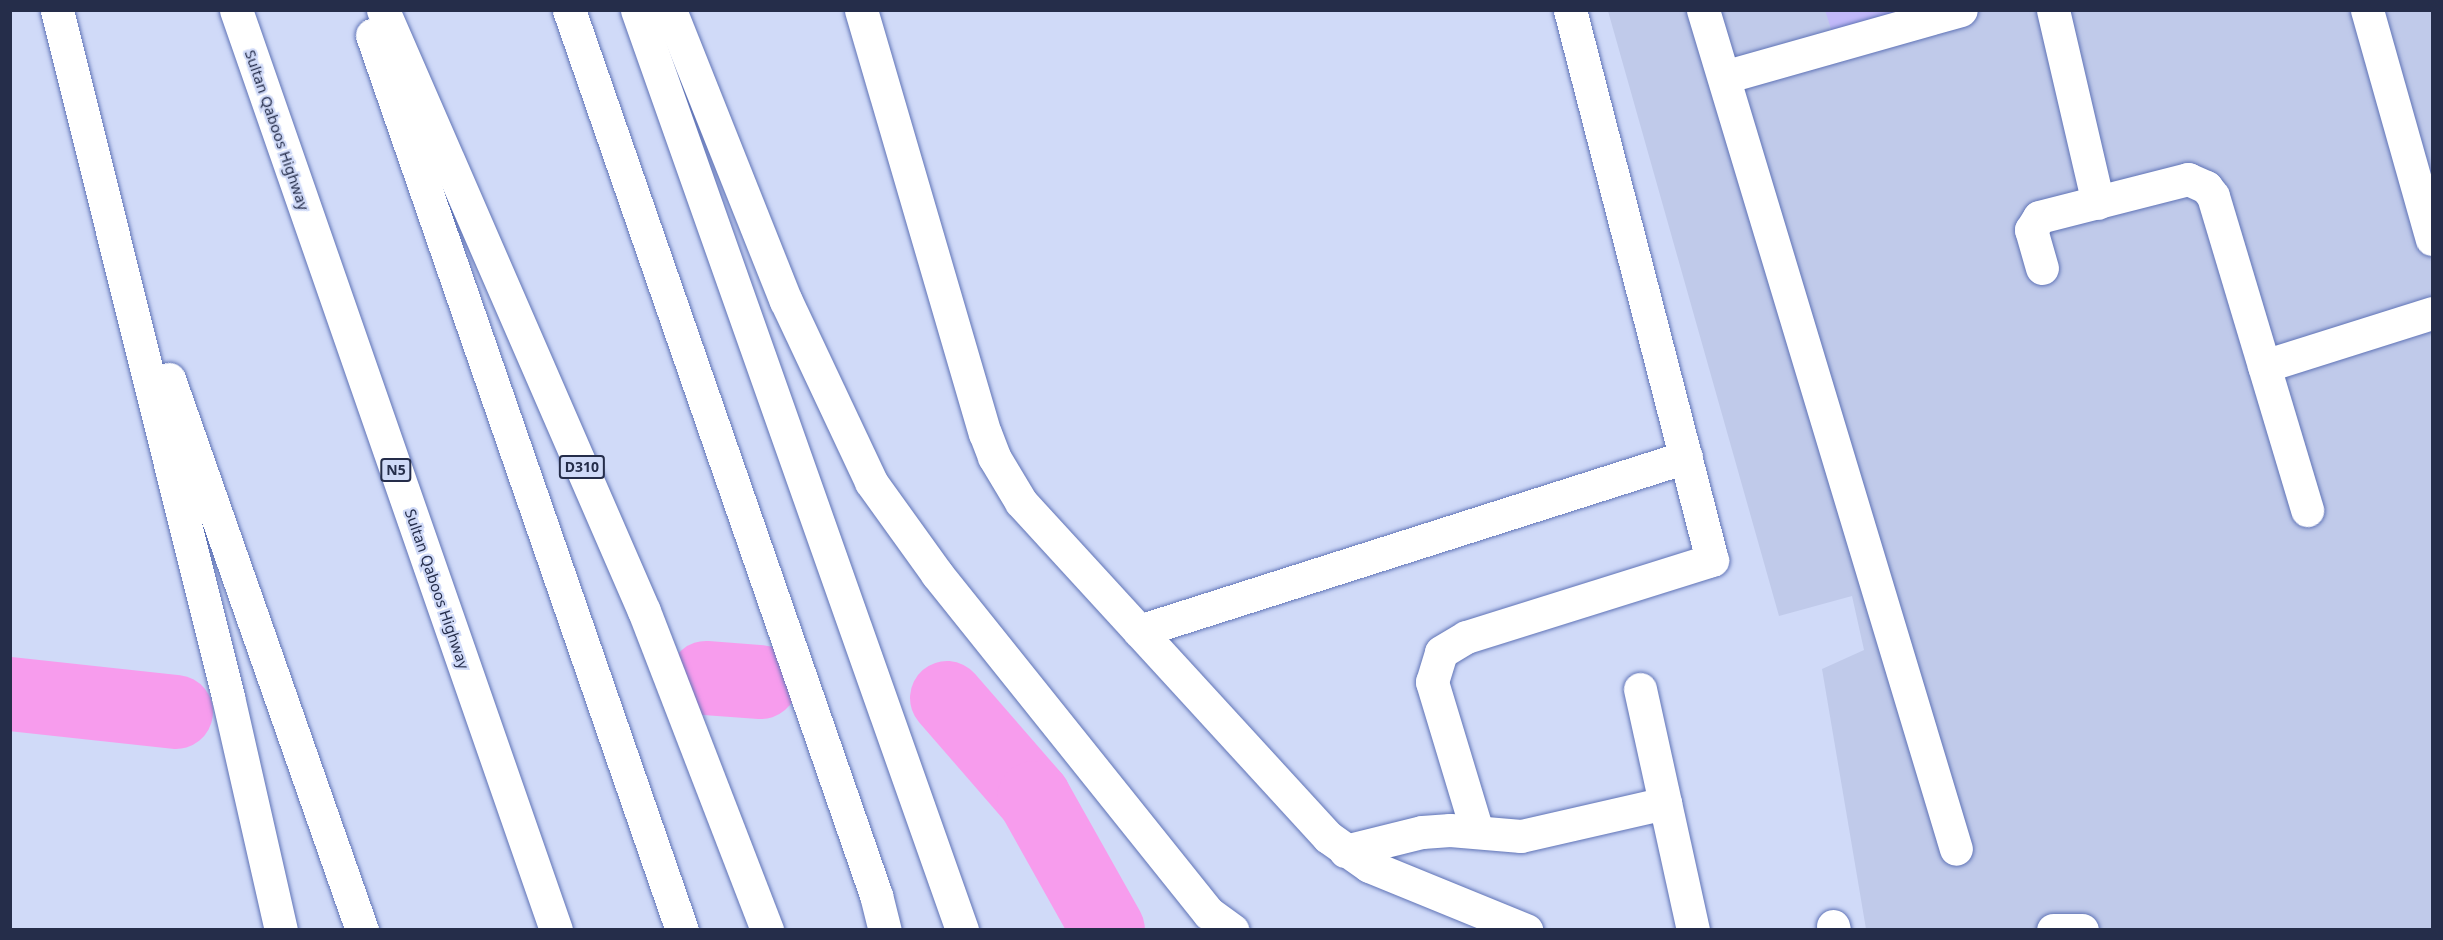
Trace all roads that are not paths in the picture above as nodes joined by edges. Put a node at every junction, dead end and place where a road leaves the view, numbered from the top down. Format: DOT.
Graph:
graph roads {
  1 [pos="57,10"];
  2 [pos="236,10"];
  3 [pos="363,10"];
  4 [pos="383,10"];
  5 [pos="570,10"];
  6 [pos="638,10"];
  7 [pos="670,10"];
  8 [pos="861,10"];
  9 [pos="1570,10"];
  10 [pos="1703,10"];
  11 [pos="1961,10"];
  12 [pos="2053,10"];
  13 [pos="2367,10"];
  14 [pos="1724,77"];
  15 [pos="105,194"];
  16 [pos="2097,203"];
  17 [pos="2433,239"];
  18 [pos="2042,268"];
  19 [pos="2433,313"];
  20 [pos="2264,366"];
  21 [pos="1686,457"];
  22 [pos="2307,510"];
  23 [pos="1139,631"];
  24 [pos="1640,689"];
  25 [pos="1665,803"];
  26 [pos="1477,831"];
  27 [pos="1956,849"];
  28 [pos="1345,851"];
  29 [pos="281,930"];
  30 [pos="362,930"];
  31 [pos="556,930"];
  32 [pos="682,930"];
  33 [pos="767,930"];
  34 [pos="885,930"];
  35 [pos="962,930"];
  36 [pos="1232,930"];
  37 [pos="1526,930"];
  38 [pos="1693,930"];
  39 [pos="2053,930"];
  40 [pos="2082,930"];
  1 -- 15 [label="main road"];
  2 -- 31 [label="main road, Sultan Qaboos Highway / N5"];
  3 -- 32 [label="main road"];
  4 -- 33 [label="main road, D310"];
  5 -- 34 [label="main road"];
  6 -- 35 [label="main road"];
  7 -- 36 [label="main road"];
  8 -- 23 [label="main road"];
  9 -- 21 [label="main road"];
  10 -- 14 [label="main road"];
  11 -- 14 [label="main road"];
  12 -- 16 [label="main road"];
  13 -- 17 [label="main road"];
  14 -- 27 [label="main road"];
  15 -- 29 [label="main road"];
  15 -- 30 [label="main road"];
  16 -- 18 [label="main road"];
  16 -- 20 [label="main road"];
  19 -- 20 [label="main road"];
  20 -- 22 [label="main road"];
  21 -- 23 [label="main road"];
  21 -- 26 [label="main road"];
  23 -- 28 [label="main road"];
  24 -- 25 [label="main road"];
  25 -- 26 [label="main road"];
  25 -- 38 [label="main road"];
  26 -- 28 [label="main road"];
  28 -- 37 [label="main road"];
  39 -- 40 [label="main road"];
}
